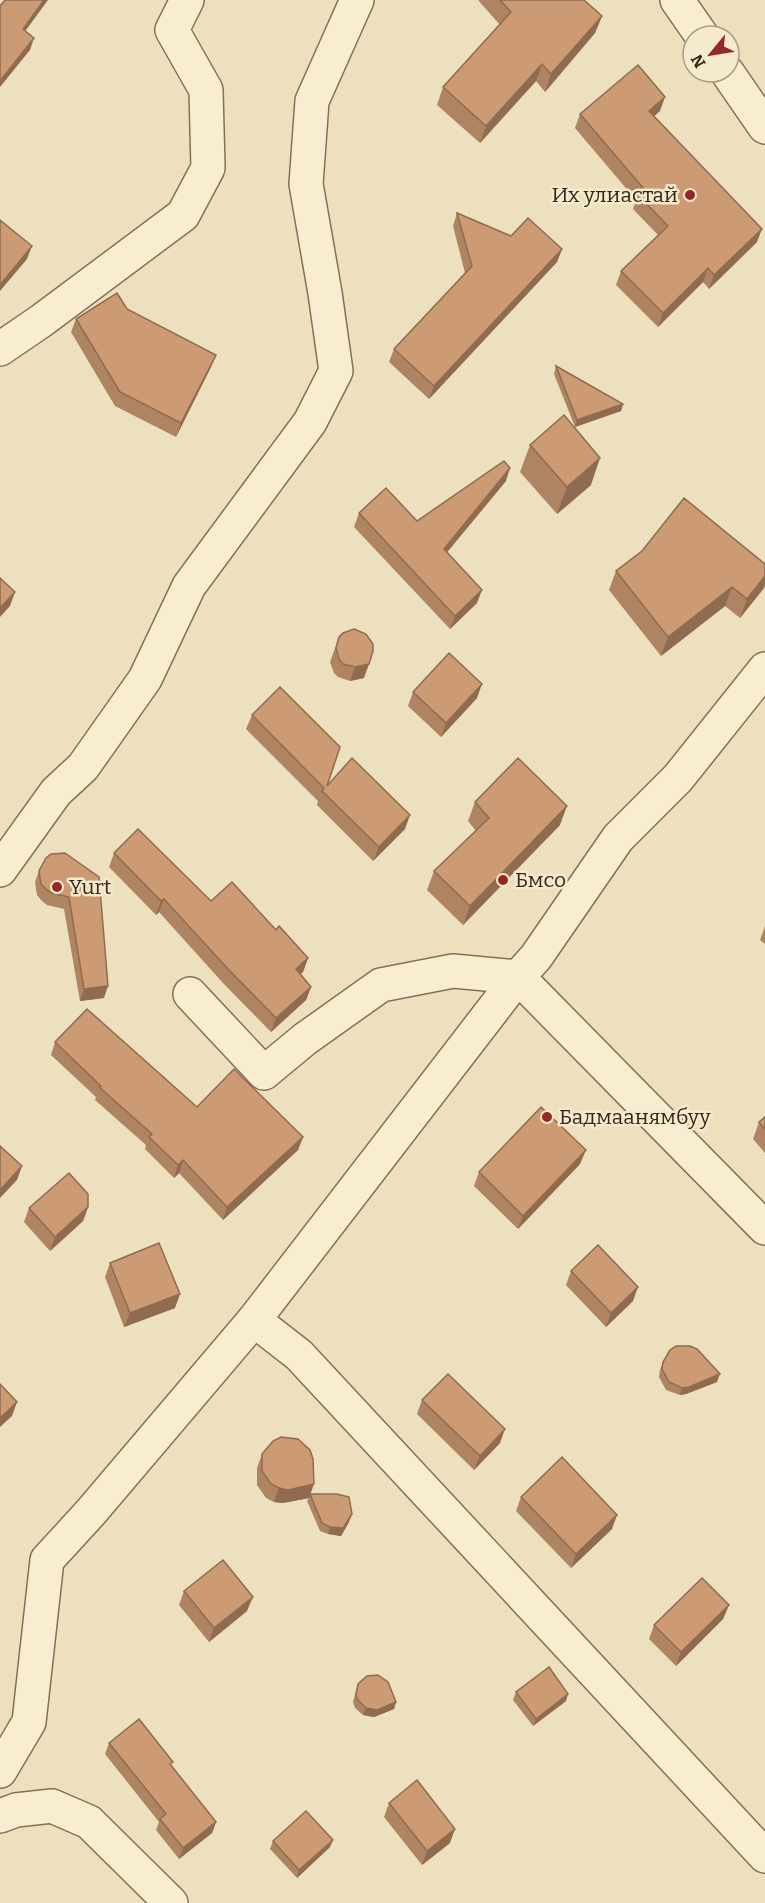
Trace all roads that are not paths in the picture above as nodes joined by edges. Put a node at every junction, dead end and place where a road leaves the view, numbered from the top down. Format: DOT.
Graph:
graph roads {
  1 [pos="187,0"];
  2 [pos="357,0"];
  3 [pos="677,0"];
  4 [pos="694,24"];
  5 [pos="735,84"];
  6 [pos="765,127"];
  7 [pos="0,349"];
  8 [pos="765,669"];
  9 [pos="0,870"];
  10 [pos="518,977"];
  11 [pos="190,994"];
  12 [pos="765,1228"];
  13 [pos="254,1320"];
  14 [pos="0,1771"];
  15 [pos="0,1816"];
  16 [pos="765,1856"];
  17 [pos="171,1903"];
  1 -- 7 [label="street"];
  2 -- 9 [label="street"];
  3 -- 4 [label="street"];
  5 -- 6 [label="street"];
  8 -- 10 [label="street"];
  10 -- 11 [label="street"];
  10 -- 12 [label="street"];
  10 -- 13 [label="street"];
  13 -- 14 [label="street"];
  13 -- 16 [label="street"];
  15 -- 17 [label="street"];
}
